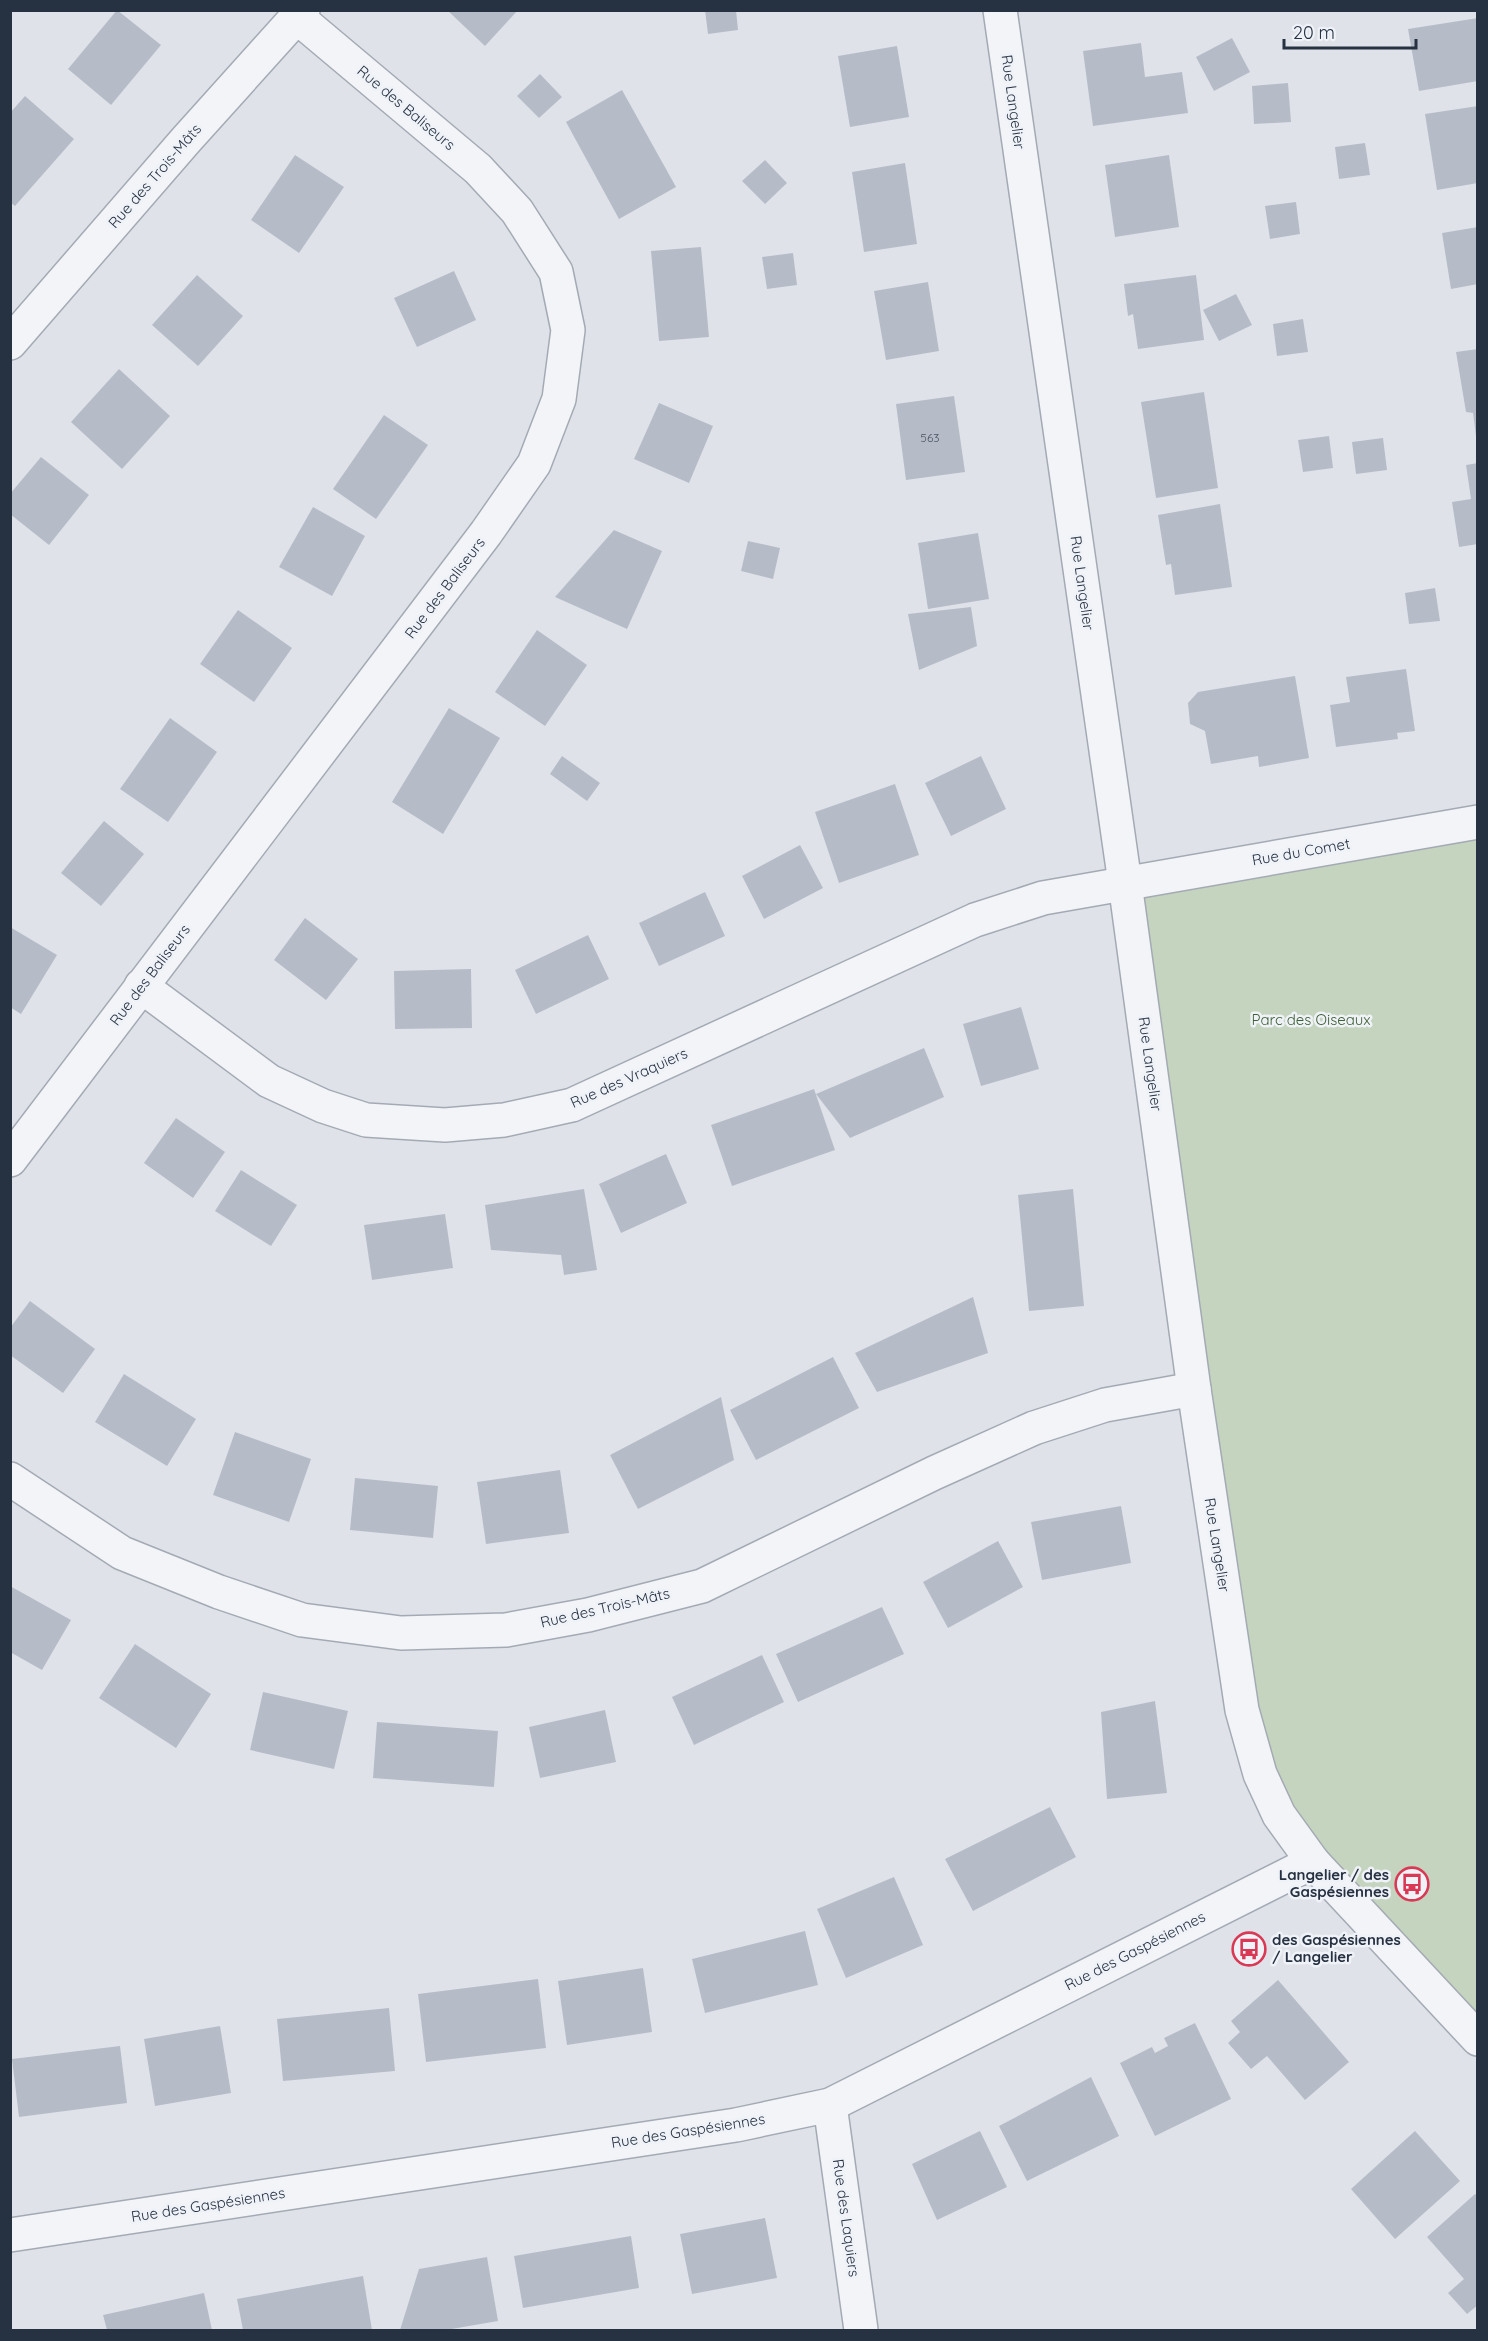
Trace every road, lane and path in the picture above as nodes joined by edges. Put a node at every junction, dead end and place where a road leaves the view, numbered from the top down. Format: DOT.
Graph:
graph roads {
  1 [pos="1000,10"];
  2 [pos="300,14"];
  3 [pos="10,343"];
  4 [pos="1478,822"];
  5 [pos="1125,883"];
  6 [pos="141,986"];
  7 [pos="10,1160"];
  8 [pos="1194,1389"];
  9 [pos="10,1479"];
  10 [pos="1313,1862"];
  11 [pos="1478,2040"];
  12 [pos="830,2105"];
  13 [pos="10,2235"];
  14 [pos="861,2331"];
  1 -- 5 [label="street, Rue Langelier"];
  2 -- 3 [label="street, Rue des Trois-Mâts"];
  2 -- 6 [label="street, Rue des Baliseurs"];
  4 -- 5 [label="street, Rue du Comet"];
  5 -- 6 [label="street, Rue des Vraquiers"];
  5 -- 8 [label="street, Rue Langelier"];
  6 -- 7 [label="street, Rue des Baliseurs"];
  8 -- 9 [label="street, Rue des Trois-Mâts"];
  8 -- 10 [label="street, Rue Langelier"];
  10 -- 11 [label="street, Rue Langelier"];
  10 -- 12 [label="street, Rue des Gaspésiennes"];
  12 -- 13 [label="street, Rue des Gaspésiennes"];
  12 -- 14 [label="street, Rue des Laquiers"];
}
